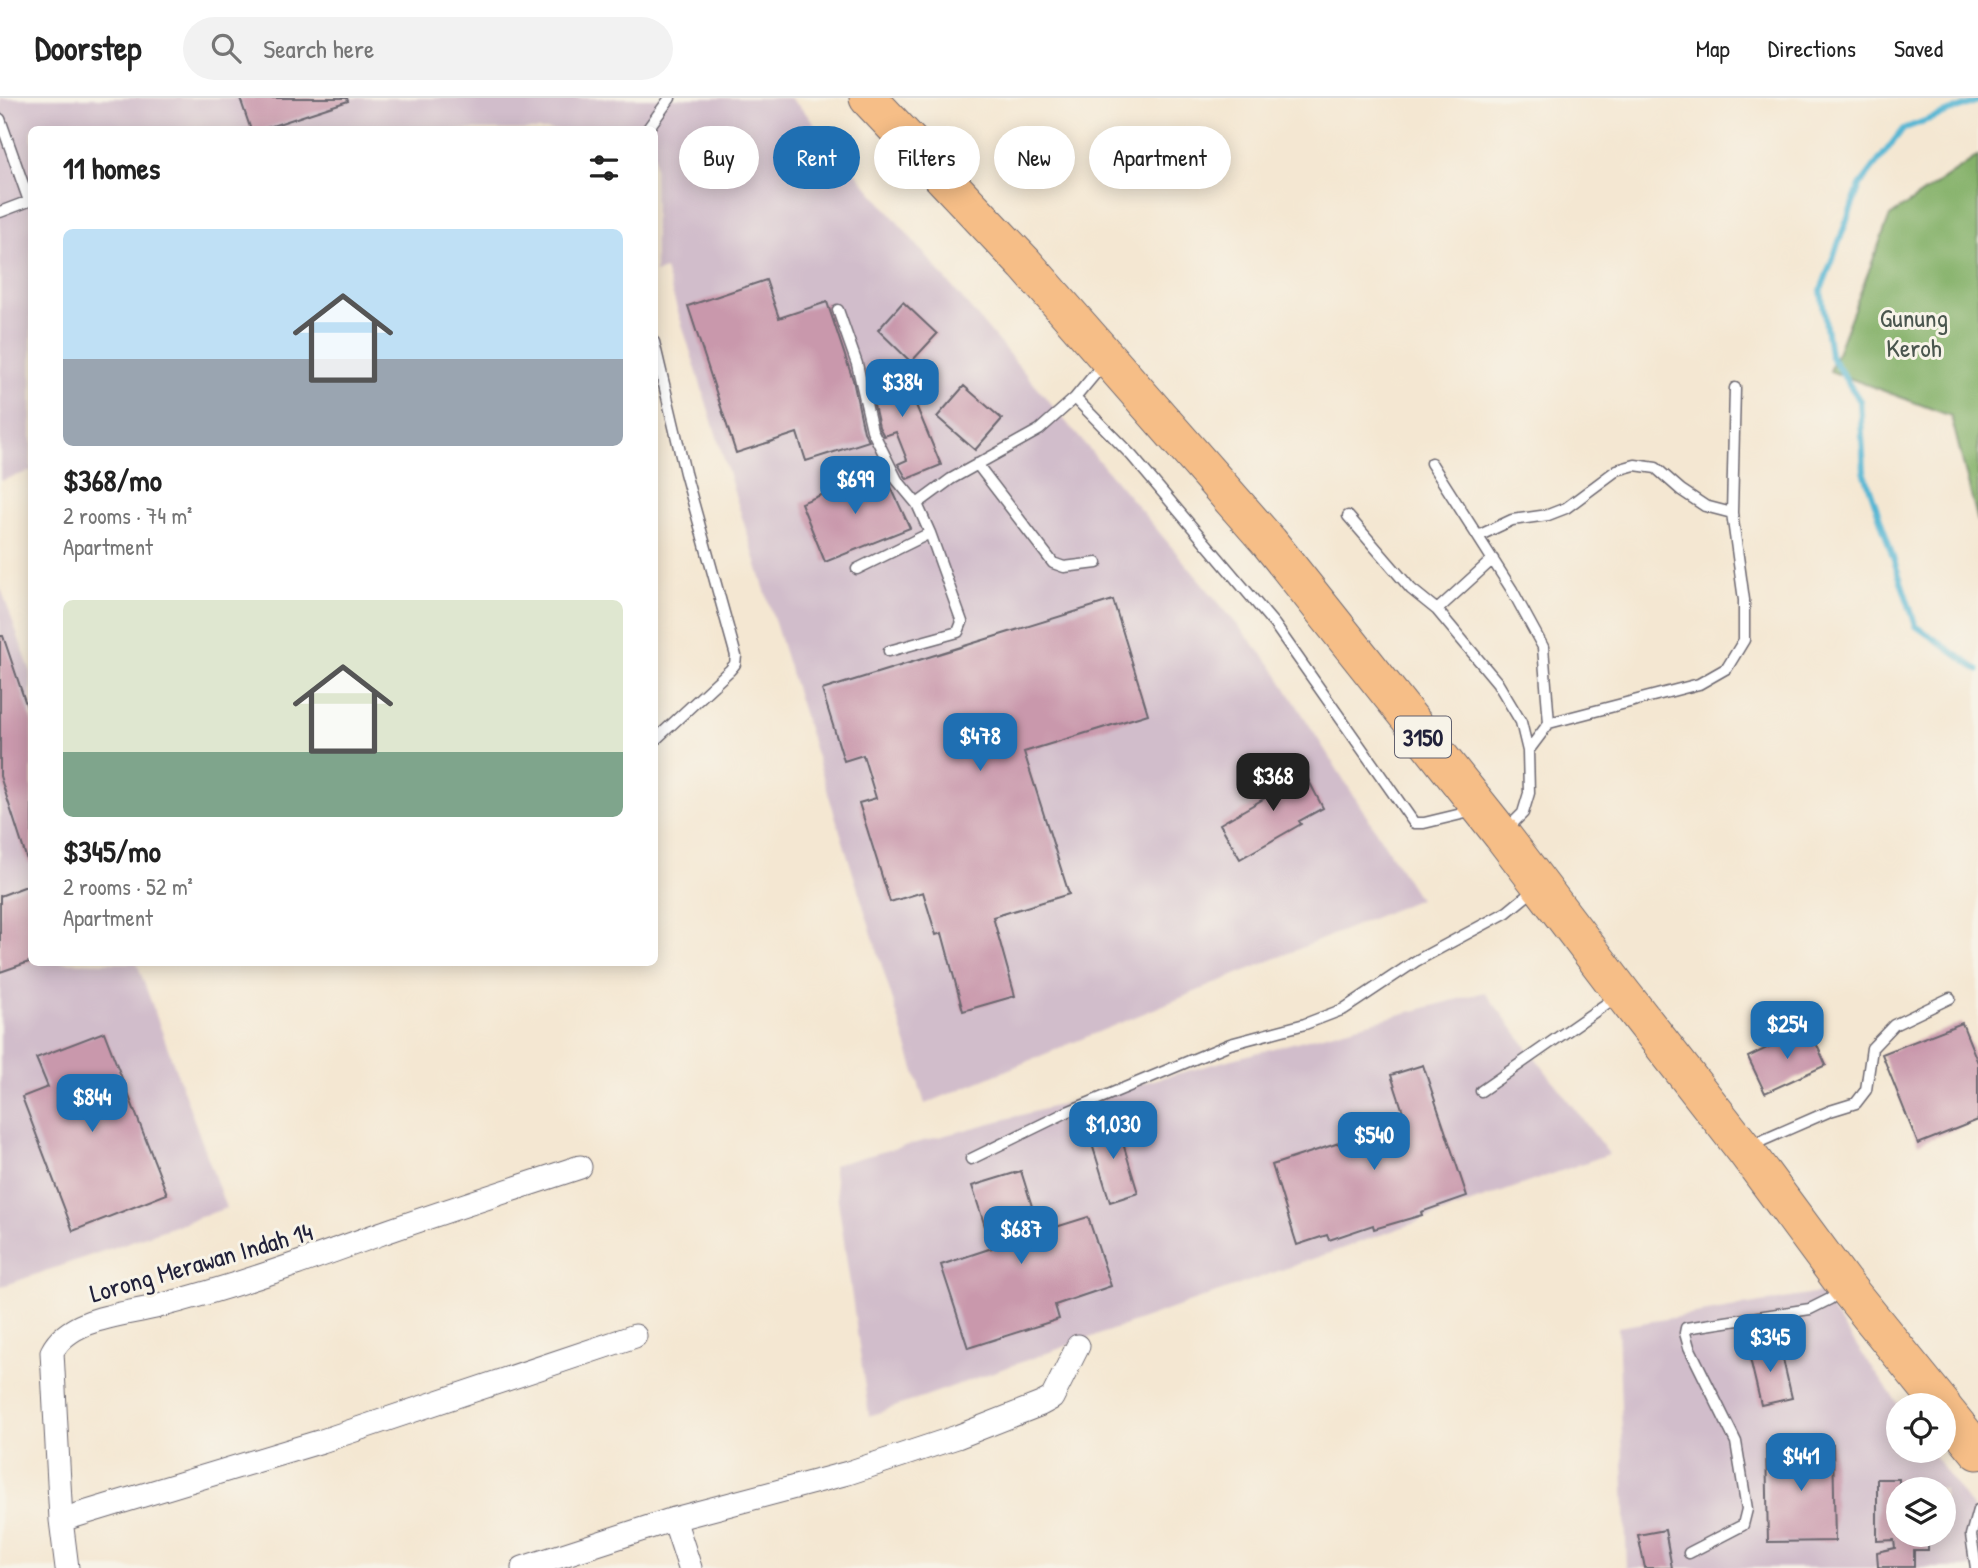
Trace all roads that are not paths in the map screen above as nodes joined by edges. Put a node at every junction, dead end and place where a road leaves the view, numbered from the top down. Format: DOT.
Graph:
graph roads {
  1 [pos="670,98"];
  2 [pos="868,98"];
  3 [pos="0,119"];
  4 [pos="650,126"];
  5 [pos="28,195"];
  6 [pos="28,201"];
  7 [pos="0,212"];
  8 [pos="838,310"];
  9 [pos="1108,358"];
  10 [pos="658,359"];
  11 [pos="1735,388"];
  12 [pos="1075,398"];
  13 [pos="1431,463"];
  14 [pos="976,464"];
  15 [pos="917,504"];
  16 [pos="1731,513"];
  17 [pos="1348,516"];
  18 [pos="930,533"];
  19 [pos="1478,536"];
  20 [pos="1493,559"];
  21 [pos="1097,563"];
  22 [pos="857,569"];
  23 [pos="1437,610"];
  24 [pos="889,651"];
  25 [pos="1549,723"];
  26 [pos="658,737"];
  27 [pos="1528,751"];
  28 [pos="1491,822"];
  29 [pos="1540,885"];
  30 [pos="1622,993"];
  31 [pos="1950,998"];
  32 [pos="1481,1091"];
  33 [pos="1744,1149"];
  34 [pos="971,1159"];
  35 [pos="580,1167"];
  36 [pos="1844,1284"];
  37 [pos="635,1336"];
  38 [pos="1078,1346"];
  39 [pos="1932,1393"];
  40 [pos="1956,1423"];
  41 [pos="1978,1451"];
  42 [pos="1978,1510"];
  43 [pos="674,1519"];
  44 [pos="61,1520"];
  45 [pos="1689,1553"];
  46 [pos="67,1568"];
  47 [pos="523,1568"];
  48 [pos="690,1568"];
  49 [pos="1976,1568"];
  1 -- 4 [label="lane"];
  2 -- 9 [label="main road, 3150"];
  3 -- 5 [label="lane"];
  6 -- 7 [label="lane"];
  8 -- 15 [label="lane"];
  9 -- 12 [label="lane"];
  9 -- 28 [label="main road, 3150"];
  10 -- 26 [label="lane"];
  11 -- 16 [label="lane"];
  12 -- 14 [label="lane"];
  12 -- 28 [label="lane"];
  13 -- 19 [label="lane"];
  14 -- 15 [label="lane"];
  14 -- 21 [label="lane"];
  15 -- 18 [label="lane"];
  16 -- 19 [label="lane"];
  16 -- 25 [label="lane"];
  17 -- 23 [label="lane"];
  18 -- 22 [label="lane"];
  18 -- 24 [label="lane"];
  19 -- 20 [label="lane"];
  20 -- 23 [label="lane"];
  20 -- 25 [label="lane"];
  23 -- 27 [label="lane"];
  25 -- 27 [label="lane"];
  27 -- 28 [label="lane"];
  28 -- 29 [label="main road, 3150"];
  29 -- 30 [label="main road, 3150"];
  29 -- 34 [label="lane"];
  30 -- 32 [label="lane"];
  30 -- 33 [label="main road, 3150"];
  31 -- 33 [label="lane"];
  33 -- 36 [label="main road, 3150"];
  35 -- 44 [label="street, Lorong Merawan Indah 14"];
  36 -- 39 [label="main road, 3150"];
  36 -- 45 [label="lane"];
  37 -- 44 [label="street"];
  38 -- 43 [label="street"];
  40 -- 41 [label="main road, 3150"];
  42 -- 49 [label="lane"];
  43 -- 47 [label="street"];
  43 -- 48 [label="street"];
  44 -- 46 [label="street, Lorong Merawan Indah 14"];
}
